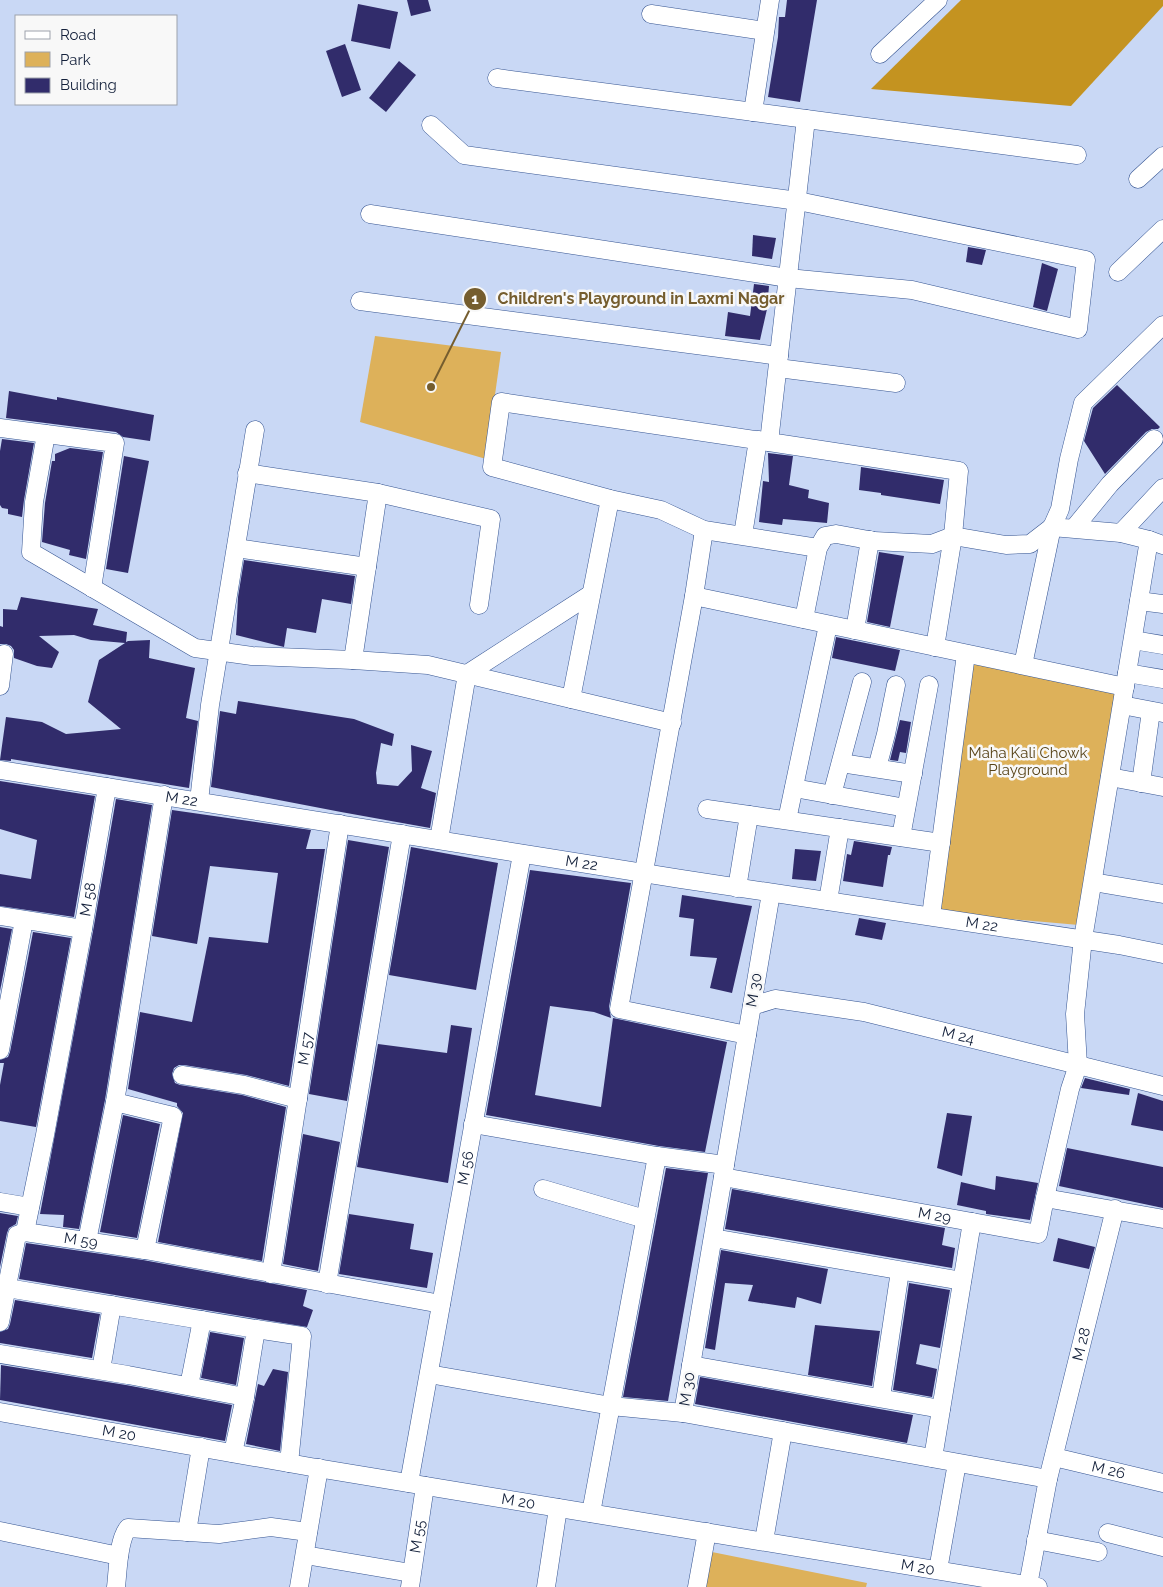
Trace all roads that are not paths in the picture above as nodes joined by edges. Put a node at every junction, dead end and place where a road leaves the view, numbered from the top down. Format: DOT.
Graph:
graph roads {
  1 [pos="770,0"];
  2 [pos="938,0"];
  3 [pos="651,14"];
  4 [pos="765,31"];
  5 [pos="880,54"];
  6 [pos="497,78"];
  7 [pos="753,112"];
  8 [pos="806,119"];
  9 [pos="431,125"];
  10 [pos="1077,155"];
  11 [pos="1163,156"];
  12 [pos="1138,179"];
  13 [pos="798,201"];
  14 [pos="370,214"];
  15 [pos="1163,229"];
  16 [pos="1118,272"];
  17 [pos="788,278"];
  18 [pos="360,301"];
  19 [pos="1163,325"];
  20 [pos="778,362"];
  21 [pos="896,384"];
  22 [pos="0,428"];
  23 [pos="255,430"];
  24 [pos="46,434"];
  25 [pos="1154,439"];
  26 [pos="764,441"];
  27 [pos="247,473"];
  28 [pos="1163,488"];
  29 [pos="378,493"];
  30 [pos="610,499"];
  31 [pos="1052,527"];
  32 [pos="1074,528"];
  33 [pos="704,530"];
  34 [pos="1121,533"];
  35 [pos="743,535"];
  36 [pos="953,536"];
  37 [pos="870,540"];
  38 [pos="1156,542"];
  39 [pos="236,548"];
  40 [pos="818,548"];
  41 [pos="367,567"];
  42 [pos="92,588"];
  43 [pos="591,594"];
  44 [pos="694,596"];
  45 [pos="1139,600"];
  46 [pos="1163,604"];
  47 [pos="479,605"];
  48 [pos="804,619"];
  49 [pos="828,625"];
  50 [pos="855,630"];
  51 [pos="1132,640"];
  52 [pos="1163,645"];
  53 [pos="935,647"];
  54 [pos="220,651"];
  55 [pos="4,654"];
  56 [pos="966,654"];
  57 [pos="353,660"];
  58 [pos="1023,665"];
  59 [pos="467,674"];
  60 [pos="1163,679"];
  61 [pos="1126,680"];
  62 [pos="862,682"];
  63 [pos="896,685"];
  64 [pos="929,685"];
  65 [pos="0,686"];
  66 [pos="571,699"];
  67 [pos="1122,706"];
  68 [pos="1157,712"];
  69 [pos="672,723"];
  70 [pos="841,763"];
  71 [pos="877,768"];
  72 [pos="0,770"];
  73 [pos="913,774"];
  74 [pos="1110,777"];
  75 [pos="1141,783"];
  76 [pos="107,787"];
  77 [pos="1163,787"];
  78 [pos="794,788"];
  79 [pos="164,795"];
  80 [pos="832,795"];
  81 [pos="199,801"];
  82 [pos="906,808"];
  83 [pos="707,809"];
  84 [pos="749,815"];
  85 [pos="788,820"];
  86 [pos="340,824"];
  87 [pos="840,828"];
  88 [pos="402,834"];
  89 [pos="901,837"];
  90 [pos="439,840"];
  91 [pos="941,843"];
  92 [pos="522,854"];
  93 [pos="643,873"];
  94 [pos="1092,882"];
  95 [pos="737,888"];
  96 [pos="771,893"];
  97 [pos="1163,894"];
  98 [pos="828,901"];
  99 [pos="0,916"];
  100 [pos="931,916"];
  101 [pos="24,920"];
  102 [pos="84,929"];
  103 [pos="1083,939"];
  104 [pos="1163,954"];
  105 [pos="752,1006"];
  106 [pos="747,1034"];
  107 [pos="0,1050"];
  108 [pos="1078,1065"];
  109 [pos="182,1075"];
  110 [pos="1163,1086"];
  111 [pos="298,1099"];
  112 [pos="115,1102"];
  113 [pos="473,1124"];
  114 [pos="657,1156"];
  115 [pos="724,1171"];
  116 [pos="543,1189"];
  117 [pos="1045,1198"];
  118 [pos="0,1202"];
  119 [pos="30,1207"];
  120 [pos="1115,1209"];
  121 [pos="645,1219"];
  122 [pos="1163,1219"];
  123 [pos="972,1222"];
  124 [pos="24,1232"];
  125 [pos="713,1238"];
  126 [pos="87,1241"];
  127 [pos="145,1250"];
  128 [pos="900,1270"];
  129 [pos="271,1274"];
  130 [pos="962,1281"];
  131 [pos="328,1284"];
  132 [pos="7,1288"];
  133 [pos="441,1304"];
  134 [pos="112,1305"];
  135 [pos="202,1320"];
  136 [pos="0,1322"];
  137 [pos="256,1329"];
  138 [pos="0,1354"];
  139 [pos="691,1365"];
  140 [pos="101,1370"];
  141 [pos="429,1374"];
  142 [pos="189,1386"];
  143 [pos="245,1397"];
  144 [pos="881,1397"];
  145 [pos="611,1406"];
  146 [pos="941,1409"];
  147 [pos="0,1412"];
  148 [pos="683,1413"];
  149 [pos="783,1431"];
  150 [pos="201,1447"];
  151 [pos="233,1453"];
  152 [pos="1054,1457"];
  153 [pos="933,1458"];
  154 [pos="289,1463"];
  155 [pos="957,1463"];
  156 [pos="319,1468"];
  157 [pos="1048,1479"];
  158 [pos="1163,1483"];
  159 [pos="417,1484"];
  160 [pos="558,1508"];
  161 [pos="591,1513"];
  162 [pos="0,1531"];
  163 [pos="187,1532"];
  164 [pos="308,1532"];
  165 [pos="708,1532"];
  166 [pos="1108,1533"];
  167 [pos="1036,1540"];
  168 [pos="764,1541"];
  169 [pos="1163,1546"];
  170 [pos="1098,1552"];
  171 [pos="305,1555"];
  172 [pos="119,1556"];
  173 [pos="938,1570"];
  174 [pos="410,1580"];
  175 [pos="1026,1586"];
  176 [pos="116,1587"];
  177 [pos="300,1587"];
  178 [pos="546,1587"];
  179 [pos="697,1587"];
  1 -- 4 [label="street"];
  2 -- 5 [label="street"];
  3 -- 4 [label="street"];
  4 -- 7 [label="street"];
  6 -- 7 [label="street"];
  7 -- 8 [label="street"];
  8 -- 10 [label="street"];
  8 -- 13 [label="street"];
  9 -- 13 [label="street"];
  11 -- 12 [label="street"];
  13 -- 17 [label="street"];
  13 -- 17 [label="street"];
  14 -- 17 [label="street"];
  15 -- 16 [label="street"];
  17 -- 20 [label="street"];
  18 -- 20 [label="street"];
  19 -- 31 [label="street"];
  20 -- 21 [label="street"];
  20 -- 26 [label="street"];
  22 -- 24 [label="street"];
  23 -- 27 [label="street"];
  24 -- 42 [label="street"];
  24 -- 42 [label="street"];
  25 -- 32 [label="street"];
  26 -- 30 [label="street"];
  26 -- 35 [label="street"];
  26 -- 36 [label="street"];
  27 -- 29 [label="street"];
  27 -- 39 [label="street"];
  28 -- 34 [label="street"];
  29 -- 41 [label="street"];
  29 -- 47 [label="street"];
  30 -- 33 [label="street"];
  30 -- 43 [label="street"];
  31 -- 32 [label="street"];
  31 -- 36 [label="street"];
  31 -- 58 [label="street"];
  32 -- 34 [label="street"];
  33 -- 35 [label="street"];
  33 -- 44 [label="street"];
  34 -- 38 [label="street"];
  35 -- 40 [label="street"];
  36 -- 37 [label="street"];
  36 -- 53 [label="street"];
  37 -- 40 [label="street"];
  37 -- 50 [label="street"];
  38 -- 45 [label="street"];
  39 -- 41 [label="street"];
  39 -- 54 [label="street"];
  40 -- 48 [label="street"];
  41 -- 57 [label="street"];
  42 -- 54 [label="street"];
  43 -- 59 [label="street"];
  43 -- 66 [label="street"];
  44 -- 48 [label="street"];
  44 -- 69 [label="street"];
  45 -- 46 [label="street"];
  45 -- 51 [label="street"];
  48 -- 49 [label="street"];
  49 -- 50 [label="street"];
  49 -- 78 [label="street"];
  50 -- 53 [label="street"];
  51 -- 52 [label="street"];
  51 -- 61 [label="street"];
  53 -- 56 [label="street"];
  54 -- 57 [label="street"];
  54 -- 81 [label="street"];
  55 -- 65 [label="street"];
  56 -- 58 [label="street"];
  56 -- 91 [label="street"];
  57 -- 59 [label="street"];
  58 -- 61 [label="street"];
  59 -- 66 [label="street"];
  59 -- 90 [label="street"];
  60 -- 61 [label="street"];
  61 -- 67 [label="street"];
  62 -- 70 [label="street"];
  63 -- 71 [label="street"];
  64 -- 73 [label="street"];
  66 -- 69 [label="street"];
  67 -- 68 [label="street"];
  67 -- 74 [label="street"];
  68 -- 75 [label="street"];
  69 -- 93 [label="street"];
  70 -- 71 [label="street"];
  70 -- 80 [label="street"];
  71 -- 73 [label="street"];
  72 -- 76 [label="street, M 22"];
  73 -- 82 [label="street"];
  74 -- 75 [label="street"];
  74 -- 94 [label="street"];
  75 -- 77 [label="street"];
  76 -- 79 [label="street, M 22"];
  76 -- 102 [label="street, M 58"];
  78 -- 80 [label="street"];
  78 -- 85 [label="street"];
  79 -- 81 [label="street, M 22"];
  79 -- 112 [label="street"];
  80 -- 82 [label="street"];
  81 -- 86 [label="street, M 22"];
  82 -- 89 [label="street"];
  83 -- 84 [label="street"];
  84 -- 85 [label="street"];
  84 -- 95 [label="street"];
  85 -- 87 [label="street"];
  86 -- 88 [label="street, M 22"];
  86 -- 111 [label="street, M 57"];
  87 -- 89 [label="street"];
  87 -- 98 [label="street"];
  88 -- 90 [label="street, M 22"];
  88 -- 131 [label="street"];
  89 -- 91 [label="street"];
  90 -- 92 [label="street, M 22"];
  91 -- 100 [label="street"];
  92 -- 93 [label="street, M 22"];
  92 -- 113 [label="street, M 56"];
  93 -- 95 [label="street, M 22"];
  93 -- 106 [label="street"];
  94 -- 97 [label="street"];
  94 -- 103 [label="street"];
  95 -- 96 [label="street, M 22"];
  96 -- 98 [label="street, M 22"];
  96 -- 105 [label="street, M 30"];
  98 -- 100 [label="street, M 22"];
  99 -- 101 [label="street, M 58"];
  100 -- 103 [label="street, M 22"];
  101 -- 102 [label="street, M 58"];
  101 -- 107 [label="street"];
  102 -- 119 [label="street"];
  103 -- 104 [label="street, M 22"];
  103 -- 108 [label="street"];
  105 -- 106 [label="street, M 30"];
  105 -- 108 [label="street, M 24"];
  106 -- 115 [label="street, M 30"];
  108 -- 110 [label="street, M 24"];
  108 -- 117 [label="street"];
  109 -- 111 [label="street"];
  111 -- 129 [label="street, M 57"];
  112 -- 126 [label="street"];
  112 -- 127 [label="street"];
  113 -- 114 [label="street, M 29"];
  113 -- 133 [label="street, M 56"];
  114 -- 115 [label="street, M 29"];
  114 -- 121 [label="street"];
  115 -- 123 [label="street, M 29"];
  115 -- 125 [label="street, M 30"];
  116 -- 121 [label="street"];
  117 -- 120 [label="street"];
  117 -- 123 [label="street, M 29"];
  118 -- 119 [label="street"];
  119 -- 124 [label="street"];
  120 -- 122 [label="street"];
  120 -- 152 [label="street, M 28"];
  121 -- 145 [label="street"];
  123 -- 130 [label="street"];
  124 -- 126 [label="street, M 59"];
  124 -- 132 [label="street"];
  125 -- 128 [label="street"];
  125 -- 139 [label="street, M 30"];
  126 -- 127 [label="street, M 59"];
  127 -- 129 [label="street, M 59"];
  128 -- 130 [label="street"];
  128 -- 144 [label="street"];
  129 -- 131 [label="street, M 59"];
  130 -- 146 [label="street"];
  131 -- 133 [label="street, M 59"];
  132 -- 134 [label="street"];
  132 -- 136 [label="street"];
  133 -- 141 [label="street, M 56"];
  134 -- 135 [label="street"];
  134 -- 140 [label="street"];
  135 -- 137 [label="street"];
  135 -- 142 [label="street"];
  137 -- 143 [label="street"];
  137 -- 154 [label="street"];
  138 -- 140 [label="street"];
  139 -- 144 [label="street"];
  139 -- 148 [label="street, M 30"];
  140 -- 142 [label="street"];
  141 -- 145 [label="street"];
  141 -- 159 [label="street, M 56"];
  142 -- 143 [label="street"];
  143 -- 151 [label="street"];
  144 -- 146 [label="street"];
  145 -- 148 [label="street"];
  145 -- 161 [label="street"];
  146 -- 153 [label="street"];
  147 -- 150 [label="street, M 20"];
  148 -- 149 [label="street, M 30"];
  149 -- 153 [label="street, M 30"];
  149 -- 168 [label="street"];
  150 -- 151 [label="street, M 20"];
  150 -- 163 [label="street"];
  151 -- 154 [label="street, M 20"];
  152 -- 157 [label="street, M 28"];
  152 -- 158 [label="street, M 26"];
  153 -- 155 [label="street, M 30"];
  154 -- 156 [label="street, M 20"];
  155 -- 157 [label="street, M 30"];
  155 -- 173 [label="street"];
  156 -- 159 [label="street, M 20"];
  156 -- 164 [label="street"];
  157 -- 167 [label="street"];
  159 -- 160 [label="street, M 20"];
  159 -- 174 [label="street, M 55"];
  160 -- 161 [label="street, M 20"];
  160 -- 178 [label="street"];
  161 -- 165 [label="street, M 20"];
  162 -- 172 [label="street"];
  163 -- 164 [label="street"];
  163 -- 172 [label="street"];
  164 -- 171 [label="street"];
  165 -- 168 [label="street, M 20"];
  165 -- 179 [label="street"];
  166 -- 169 [label="street"];
  167 -- 170 [label="street"];
  167 -- 175 [label="street"];
  168 -- 173 [label="street, M 20"];
  171 -- 174 [label="street"];
  171 -- 177 [label="street"];
  172 -- 176 [label="street"];
  173 -- 175 [label="street, M 20"];
}
